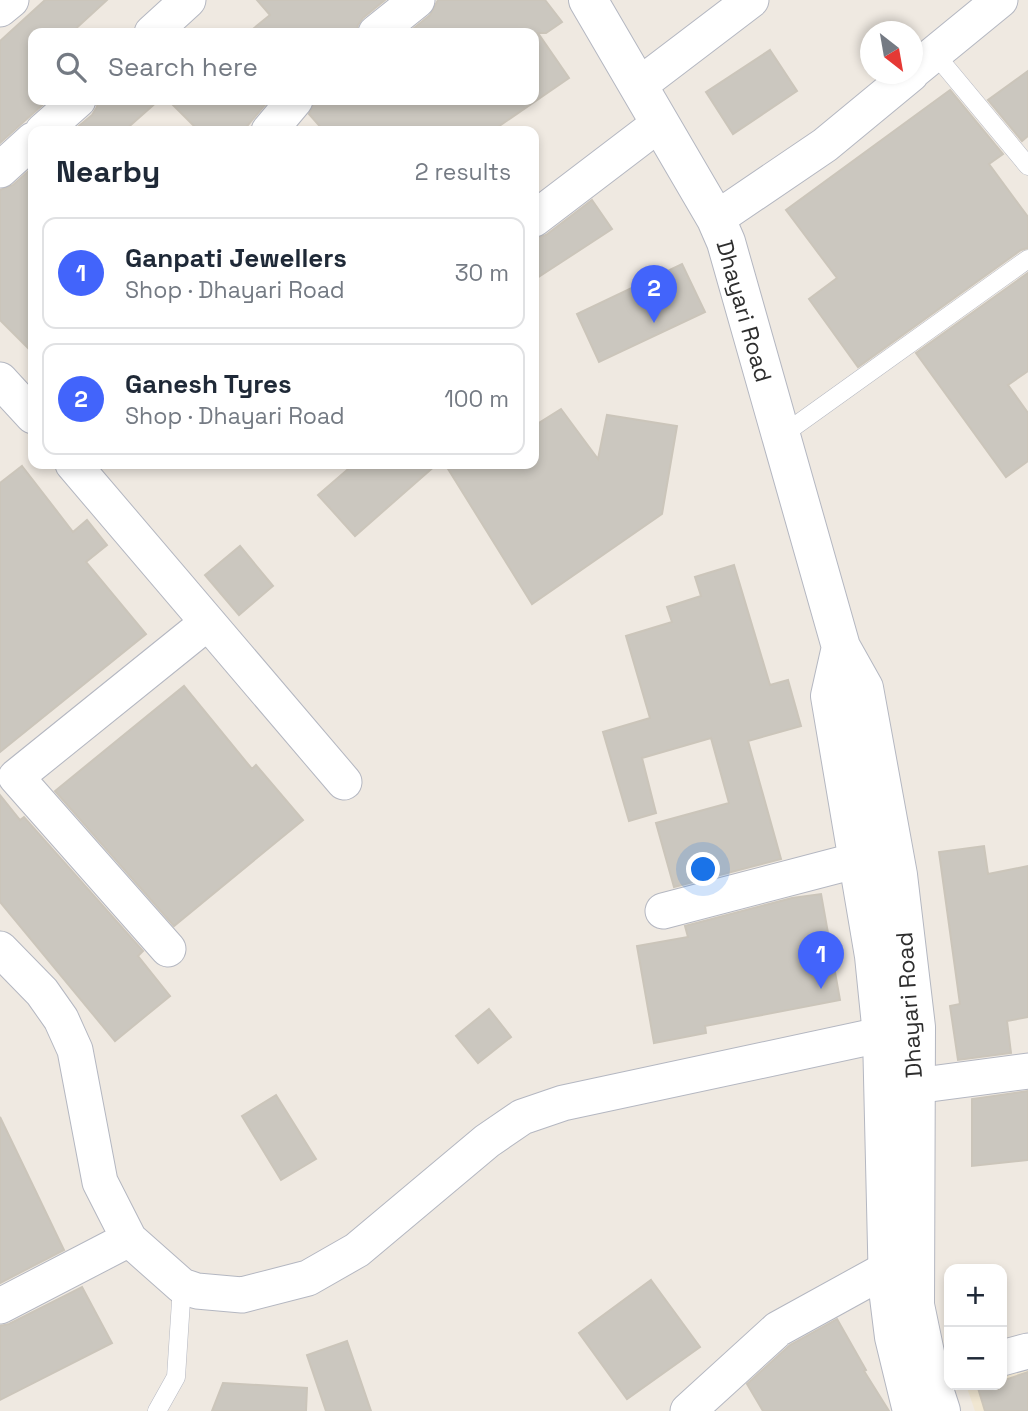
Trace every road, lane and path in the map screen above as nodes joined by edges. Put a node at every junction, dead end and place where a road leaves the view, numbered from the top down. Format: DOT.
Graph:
graph roads {
  1 [pos="11,0"];
  2 [pos="188,0"];
  3 [pos="417,0"];
  4 [pos="587,0"];
  5 [pos="751,0"];
  6 [pos="1000,0"];
  7 [pos="0,9"];
  8 [pos="157,28"];
  9 [pos="382,28"];
  10 [pos="923,64"];
  11 [pos="923,70"];
  12 [pos="899,84"];
  13 [pos="638,86"];
  14 [pos="72,105"];
  15 [pos="291,105"];
  16 [pos="660,123"];
  17 [pos="49,126"];
  18 [pos="273,126"];
  19 [pos="28,145"];
  20 [pos="1028,166"];
  21 [pos="0,170"];
  22 [pos="539,215"];
  23 [pos="716,219"];
  24 [pos="1028,259"];
  25 [pos="781,436"];
  26 [pos="77,469"];
  27 [pos="207,623"];
  28 [pos="841,647"];
  29 [pos="344,782"];
  30 [pos="858,860"];
  31 [pos="663,911"];
  32 [pos="168,948"];
  33 [pos="0,949"];
  34 [pos="899,1031"];
  35 [pos="1028,1071"];
  36 [pos="915,1086"];
  37 [pos="129,1239"];
  38 [pos="887,1269"];
  39 [pos="182,1286"];
  40 [pos="0,1306"];
  41 [pos="1028,1351"];
  42 [pos="1007,1357"];
  43 [pos="940,1386"];
  44 [pos="157,1411"];
  45 [pos="688,1411"];
  46 [pos="912,1411"];
  1 -- 7 [label="street"];
  2 -- 8 [label="street"];
  3 -- 9 [label="street"];
  4 -- 13 [label="main road, Dhayari Road"];
  5 -- 13 [label="street"];
  6 -- 10 [label="street"];
  11 -- 20 [label="lane"];
  12 -- 23 [label="street"];
  13 -- 16 [label="main road, Dhayari Road"];
  14 -- 17 [label="street"];
  15 -- 18 [label="street"];
  16 -- 22 [label="street"];
  16 -- 23 [label="main road, Dhayari Road"];
  19 -- 21 [label="street"];
  23 -- 25 [label="main road, Dhayari Road"];
  24 -- 25 [label="lane"];
  25 -- 28 [label="main road, Dhayari Road"];
  26 -- 27 [label="street"];
  27 -- 29 [label="street"];
  27 -- 32 [label="street"];
  28 -- 30 [label="main road, Dhayari Road"];
  28 -- 34 [label="main road, Dhayari Road"];
  30 -- 31 [label="street"];
  30 -- 34 [label="main road, Dhayari Road"];
  33 -- 37 [label="street"];
  34 -- 36 [label="main road, Dhayari Road"];
  34 -- 38 [label="main road, Dhayari Road"];
  34 -- 39 [label="street"];
  35 -- 36 [label="street"];
  36 -- 43 [label="main road, Dhayari Road"];
  37 -- 39 [label="street"];
  37 -- 40 [label="street"];
  38 -- 45 [label="street"];
  38 -- 46 [label="main road, Dhayari Road"];
  39 -- 44 [label="lane"];
  41 -- 42 [label="street"];
}
